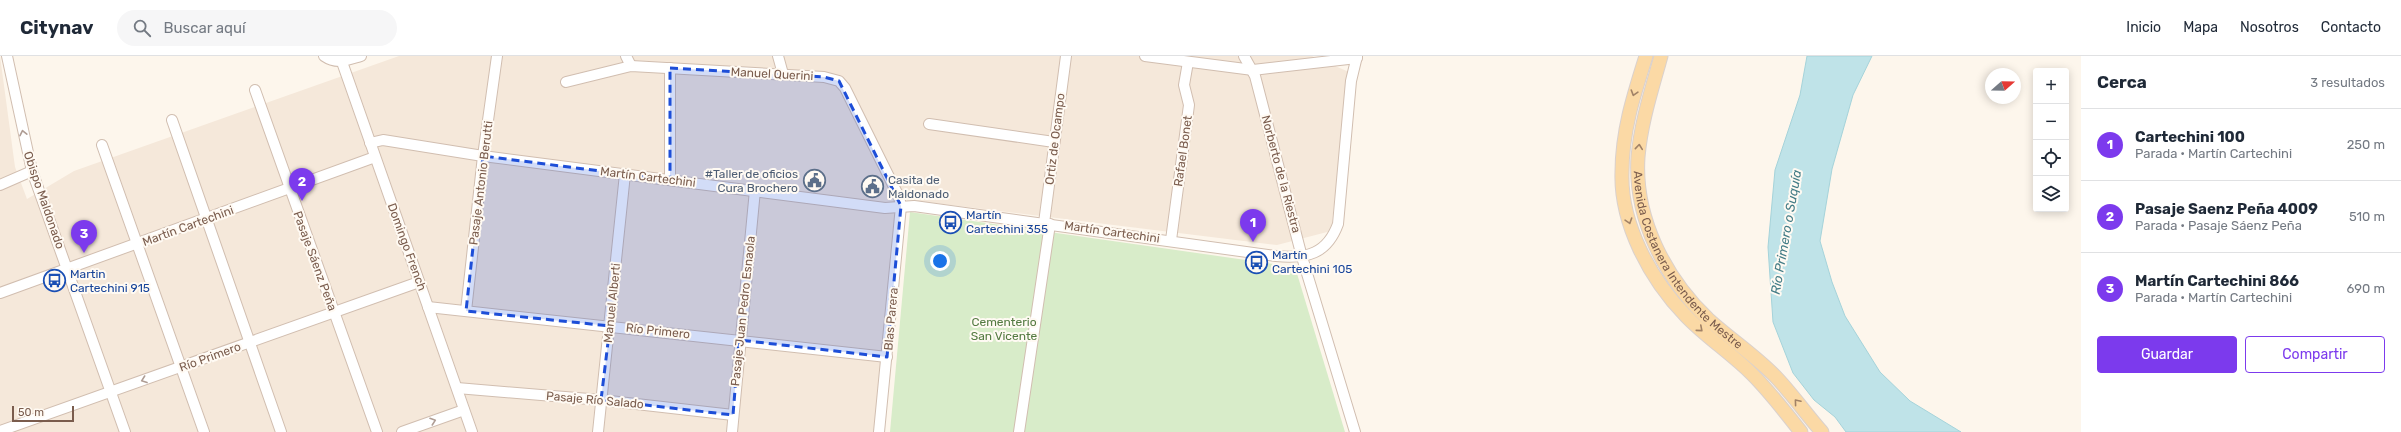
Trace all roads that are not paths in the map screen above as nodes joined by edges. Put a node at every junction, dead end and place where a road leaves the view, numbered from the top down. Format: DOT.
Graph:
graph roads {
  1 [pos="7,56"];
  2 [pos="361,56"];
  3 [pos="497,56"];
  4 [pos="626,56"];
  5 [pos="778,56"];
  6 [pos="1066,56"];
  7 [pos="1145,56"];
  8 [pos="1244,56"];
  9 [pos="1646,56"];
  10 [pos="1661,56"];
  11 [pos="1357,57"];
  12 [pos="327,58"];
  13 [pos="1325,58"];
  14 [pos="342,62"];
  15 [pos="1188,62"];
  16 [pos="631,66"];
  17 [pos="670,68"];
  18 [pos="1253,70"];
  19 [pos="783,74"];
  20 [pos="566,82"];
  21 [pos="255,90"];
  22 [pos="172,120"];
  23 [pos="929,124"];
  24 [pos="1054,142"];
  25 [pos="370,143"];
  26 [pos="102,145"];
  27 [pos="483,156"];
  28 [pos="375,157"];
  29 [pos="32,171"];
  30 [pos="625,174"];
  31 [pos="670,180"];
  32 [pos="0,186"];
  33 [pos="289,189"];
  34 [pos="755,190"];
  35 [pos="901,206"];
  36 [pos="207,219"];
  37 [pos="1047,223"];
  38 [pos="1171,240"];
  39 [pos="137,244"];
  40 [pos="1302,256"];
  41 [pos="67,268"];
  42 [pos="420,282"];
  43 [pos="0,293"];
  44 [pos="428,307"];
  45 [pos="466,310"];
  46 [pos="334,313"];
  47 [pos="610,326"];
  48 [pos="739,340"];
  49 [pos="250,342"];
  50 [pos="887,357"];
  51 [pos="180,367"];
  52 [pos="456,388"];
  53 [pos="111,392"];
  54 [pos="601,400"];
  55 [pos="464,410"];
  56 [pos="733,414"];
  57 [pos="0,431"];
  58 [pos="125,432"];
  59 [pos="204,432"];
  60 [pos="281,432"];
  61 [pos="377,432"];
  62 [pos="402,432"];
  63 [pos="472,432"];
  64 [pos="598,432"];
  65 [pos="732,432"];
  66 [pos="879,432"];
  67 [pos="1019,432"];
  68 [pos="1355,432"];
  69 [pos="1801,432"];
  70 [pos="1822,432"];
  29 -- 1 [label="street, Obispo Maldonado, one-way"];
  2 -- 14 [label="street"];
  3 -- 27 [label="street, Pasaje Antonio Berutti"];
  4 -- 16 [label="street"];
  5 -- 19 [label="street"];
  6 -- 24 [label="street, Ortiz de Ocampo"];
  7 -- 15 [label="street"];
  8 -- 18 [label="street, Norberto de la Riestra"];
  9 -- 69 [label="main road, Avenida Costanera Intendente Mestre, one-way"];
  70 -- 10 [label="main road, Avenida Costanera Intendente Mestre, one-way"];
  11 -- 13 [label="street"];
  11 -- 40 [label="street, Martín Cartechini"];
  12 -- 14 [label="street"];
  13 -- 18 [label="street"];
  14 -- 25 [label="street, Domingo French"];
  15 -- 18 [label="street"];
  15 -- 38 [label="street, Rafael Bonet"];
  16 -- 17 [label="street, Manuel Querini"];
  16 -- 20 [label="street, Manuel Querini"];
  17 -- 19 [label="street, Manuel Querini"];
  17 -- 31 [label="street"];
  18 -- 40 [label="street, Norberto de la Riestra"];
  19 -- 35 [label="street, Manuel Querini"];
  21 -- 33 [label="street, Pasaje Sáenz Peña"];
  22 -- 36 [label="street"];
  23 -- 24 [label="street"];
  24 -- 37 [label="street, Ortiz de Ocampo"];
  25 -- 27 [label="street, Martín Cartechini"];
  25 -- 28 [label="street, Domingo French"];
  26 -- 39 [label="street"];
  27 -- 30 [label="street, Martín Cartechini"];
  27 -- 45 [label="street, Pasaje Antonio Berutti"];
  28 -- 33 [label="street, Martín Cartechini"];
  28 -- 42 [label="street, Domingo French"];
  29 -- 32 [label="street"];
  29 -- 41 [label="street, Obispo Maldonado"];
  30 -- 31 [label="street, Martín Cartechini"];
  30 -- 47 [label="street, Manuel Alberti"];
  31 -- 34 [label="street, Martín Cartechini"];
  33 -- 36 [label="street, Martín Cartechini"];
  33 -- 46 [label="street, Pasaje Sáenz Peña"];
  34 -- 35 [label="street, Martín Cartechini"];
  34 -- 48 [label="street, Pasaje Juan Pedro Esnaola"];
  35 -- 37 [label="street, Martín Cartechini"];
  35 -- 50 [label="street, Blas Parera"];
  36 -- 39 [label="street, Martín Cartechini"];
  36 -- 49 [label="street"];
  37 -- 38 [label="street, Martín Cartechini"];
  37 -- 67 [label="street, Ortiz de Ocampo"];
  38 -- 40 [label="street, Martín Cartechini"];
  39 -- 41 [label="street, Martín Cartechini"];
  39 -- 51 [label="street"];
  40 -- 68 [label="street, Norberto de la Riestra"];
  41 -- 43 [label="street, Martín Cartechini"];
  41 -- 53 [label="street, Obispo Maldonado"];
  42 -- 44 [label="street, Domingo French"];
  42 -- 46 [label="street, Río Primero"];
  44 -- 45 [label="street, Río Primero"];
  44 -- 52 [label="street, Domingo French"];
  45 -- 47 [label="street, Río Primero"];
  46 -- 49 [label="street, Río Primero"];
  46 -- 61 [label="street, Pasaje Sáenz Peña"];
  47 -- 48 [label="street, Río Primero"];
  47 -- 54 [label="street, Manuel Alberti"];
  48 -- 50 [label="street, Río Primero"];
  48 -- 56 [label="street, Pasaje Juan Pedro Esnaola"];
  49 -- 51 [label="street, Río Primero"];
  49 -- 60 [label="street"];
  50 -- 66 [label="street, Blas Parera"];
  51 -- 53 [label="street, Río Primero, one-way"];
  51 -- 59 [label="street"];
  52 -- 54 [label="street, Pasaje Río Salado"];
  52 -- 55 [label="street, Domingo French"];
  53 -- 57 [label="street, Río Primero"];
  53 -- 58 [label="street, Obispo Maldonado"];
  54 -- 56 [label="street, Pasaje Río Salado"];
  54 -- 64 [label="street, Manuel Alberti"];
  62 -- 55 [label="street, one-way"];
  55 -- 63 [label="street, Domingo French"];
  56 -- 65 [label="street, Pasaje Juan Pedro Esnaola"];
}
